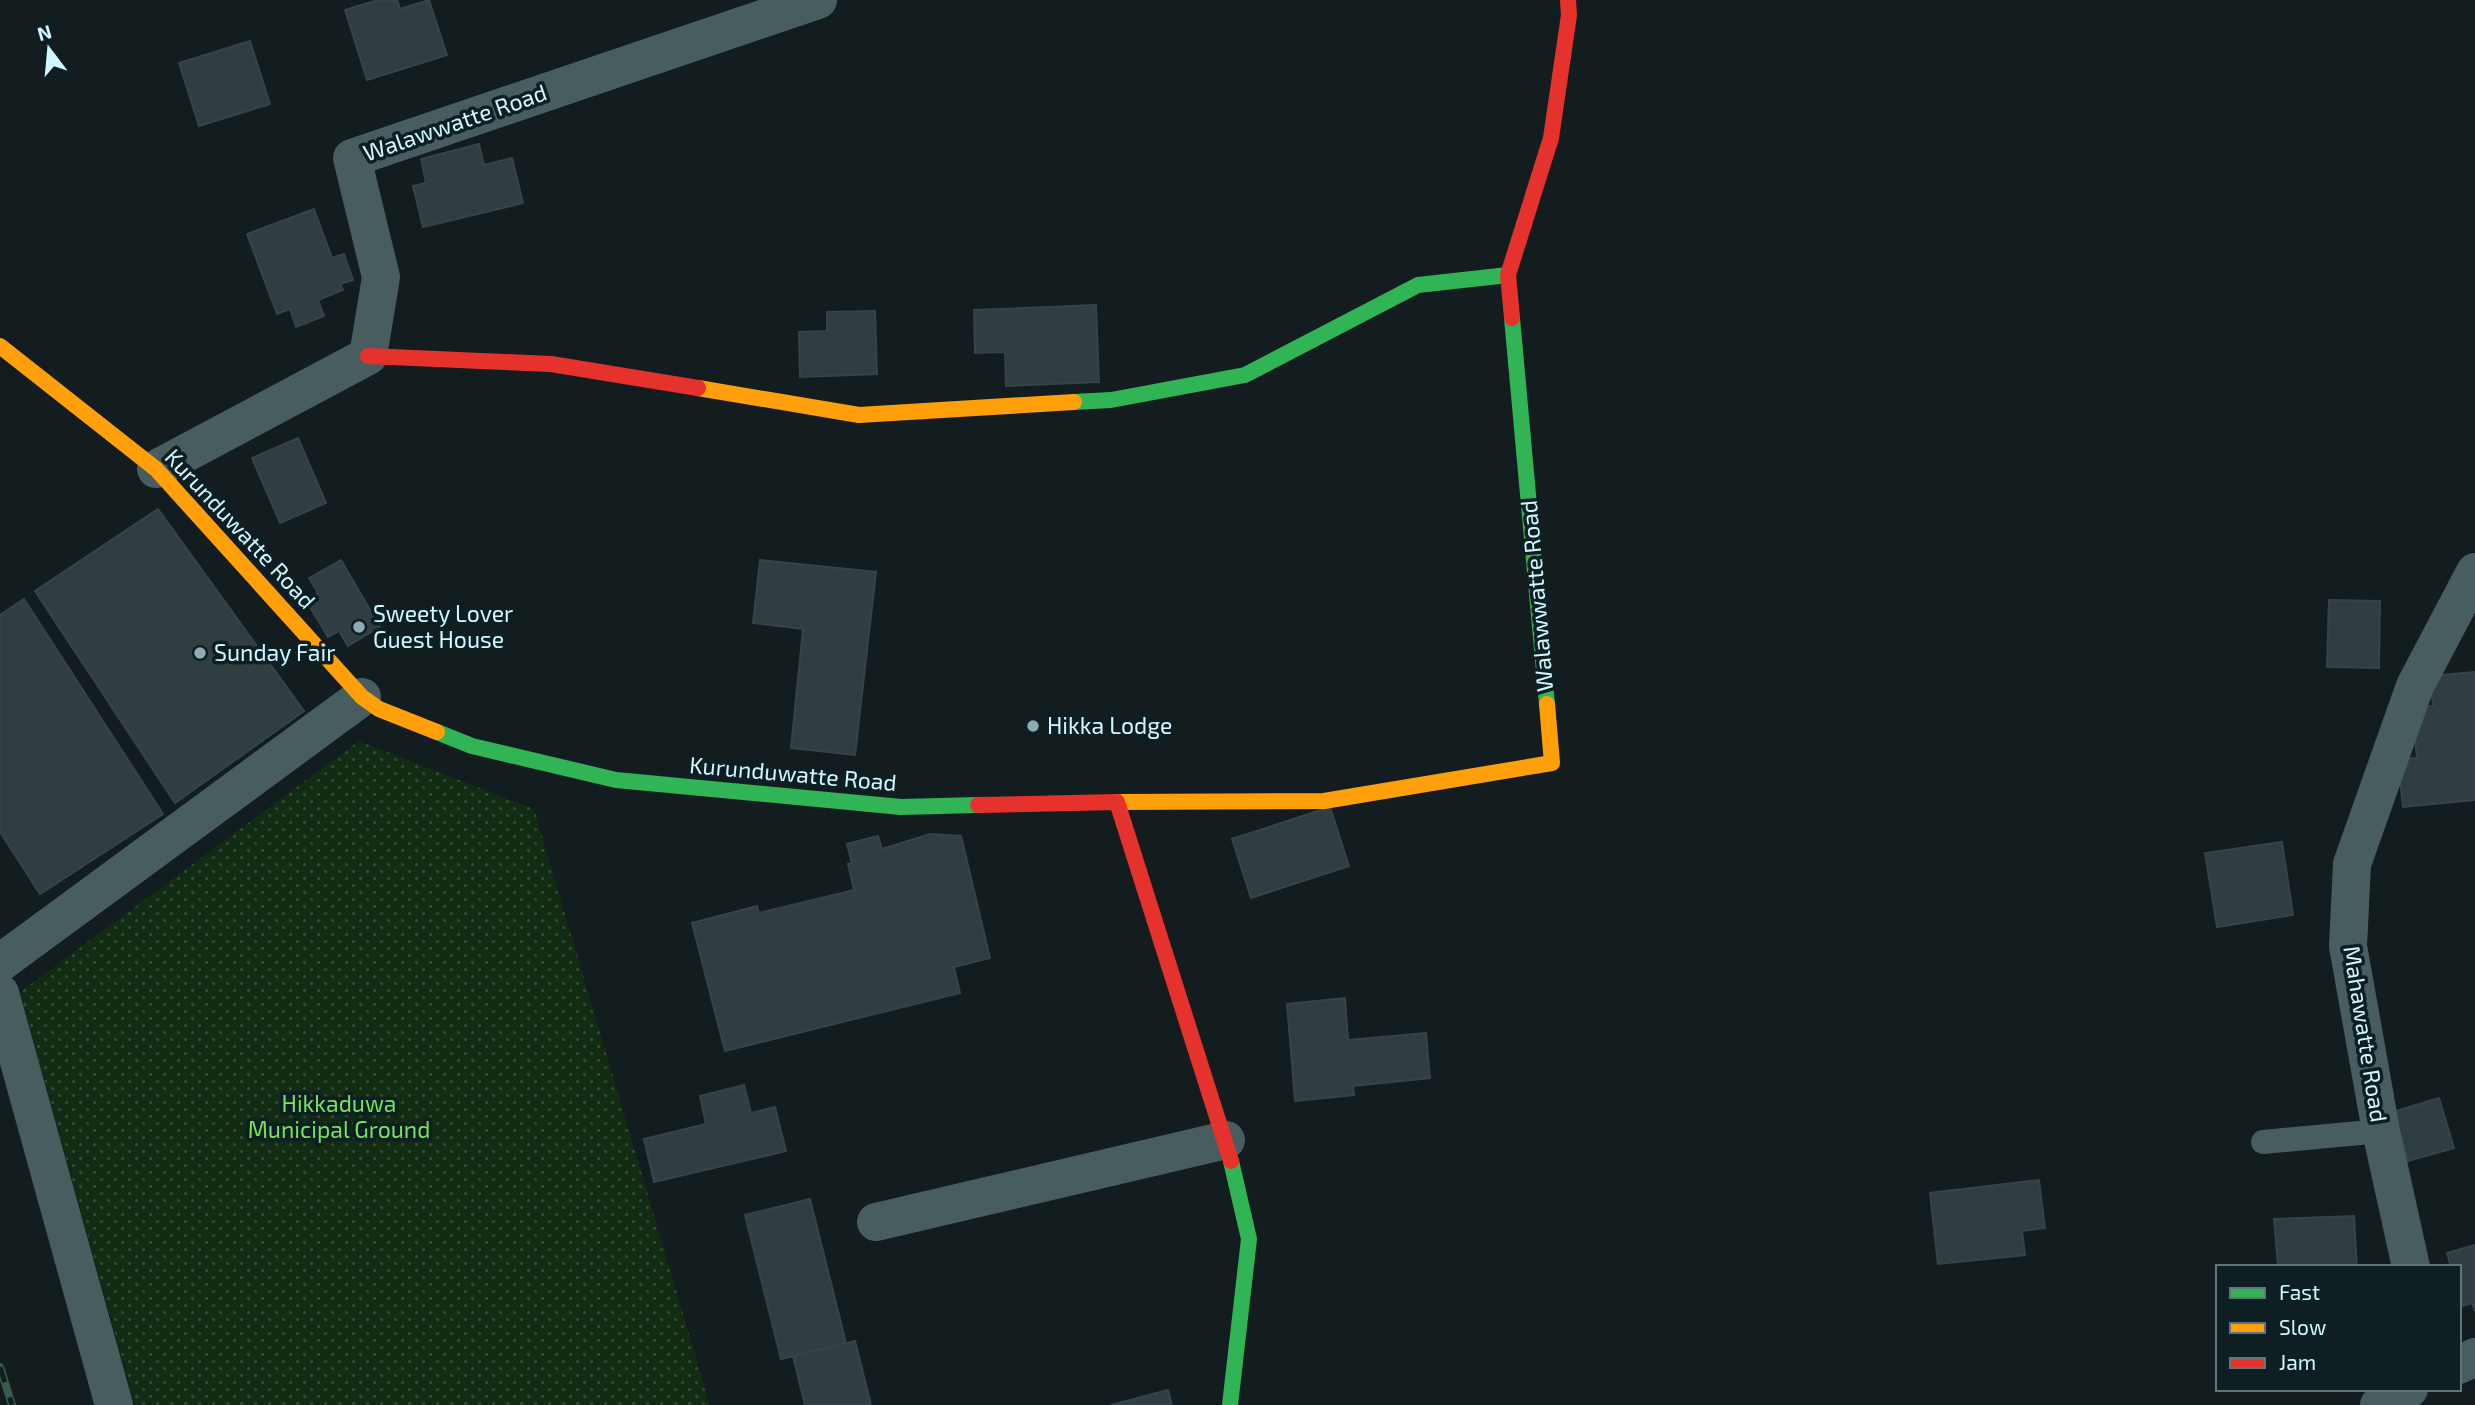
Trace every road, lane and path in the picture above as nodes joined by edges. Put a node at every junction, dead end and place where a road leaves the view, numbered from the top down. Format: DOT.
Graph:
graph roads {
  1 [pos="818,0"];
  2 [pos="1568,0"];
  3 [pos="1508,275"];
  4 [pos="0,346"];
  5 [pos="368,356"];
  6 [pos="156,469"];
  7 [pos="2475,572"];
  8 [pos="362,697"];
  9 [pos="1117,802"];
  10 [pos="0,963"];
  11 [pos="0,993"];
  12 [pos="2381,1131"];
  13 [pos="1226,1140"];
  14 [pos="2263,1142"];
  15 [pos="876,1222"];
  16 [pos="2411,1265"];
  17 [pos="2405,1391"];
  18 [pos="114,1405"];
  19 [pos="1230,1405"];
  20 [pos="2378,1405"];
  1 -- 5 [label="street, Walawwatte Road"];
  2 -- 3 [label="street, Walawwatte Road"];
  3 -- 5 [label="street"];
  3 -- 9 [label="street, Walawwatte Road"];
  4 -- 6 [label="street, Kurunduwatte Road"];
  5 -- 6 [label="street"];
  6 -- 8 [label="street, Kurunduwatte Road"];
  7 -- 12 [label="street, Mahawatte Road"];
  8 -- 9 [label="street, Kurunduwatte Road"];
  8 -- 10 [label="street"];
  9 -- 13 [label="street"];
  11 -- 18 [label="street"];
  12 -- 14 [label="lane"];
  12 -- 16 [label="street, Mahawatte Road"];
  13 -- 15 [label="street"];
  13 -- 19 [label="street"];
  17 -- 20 [label="street"];
}
